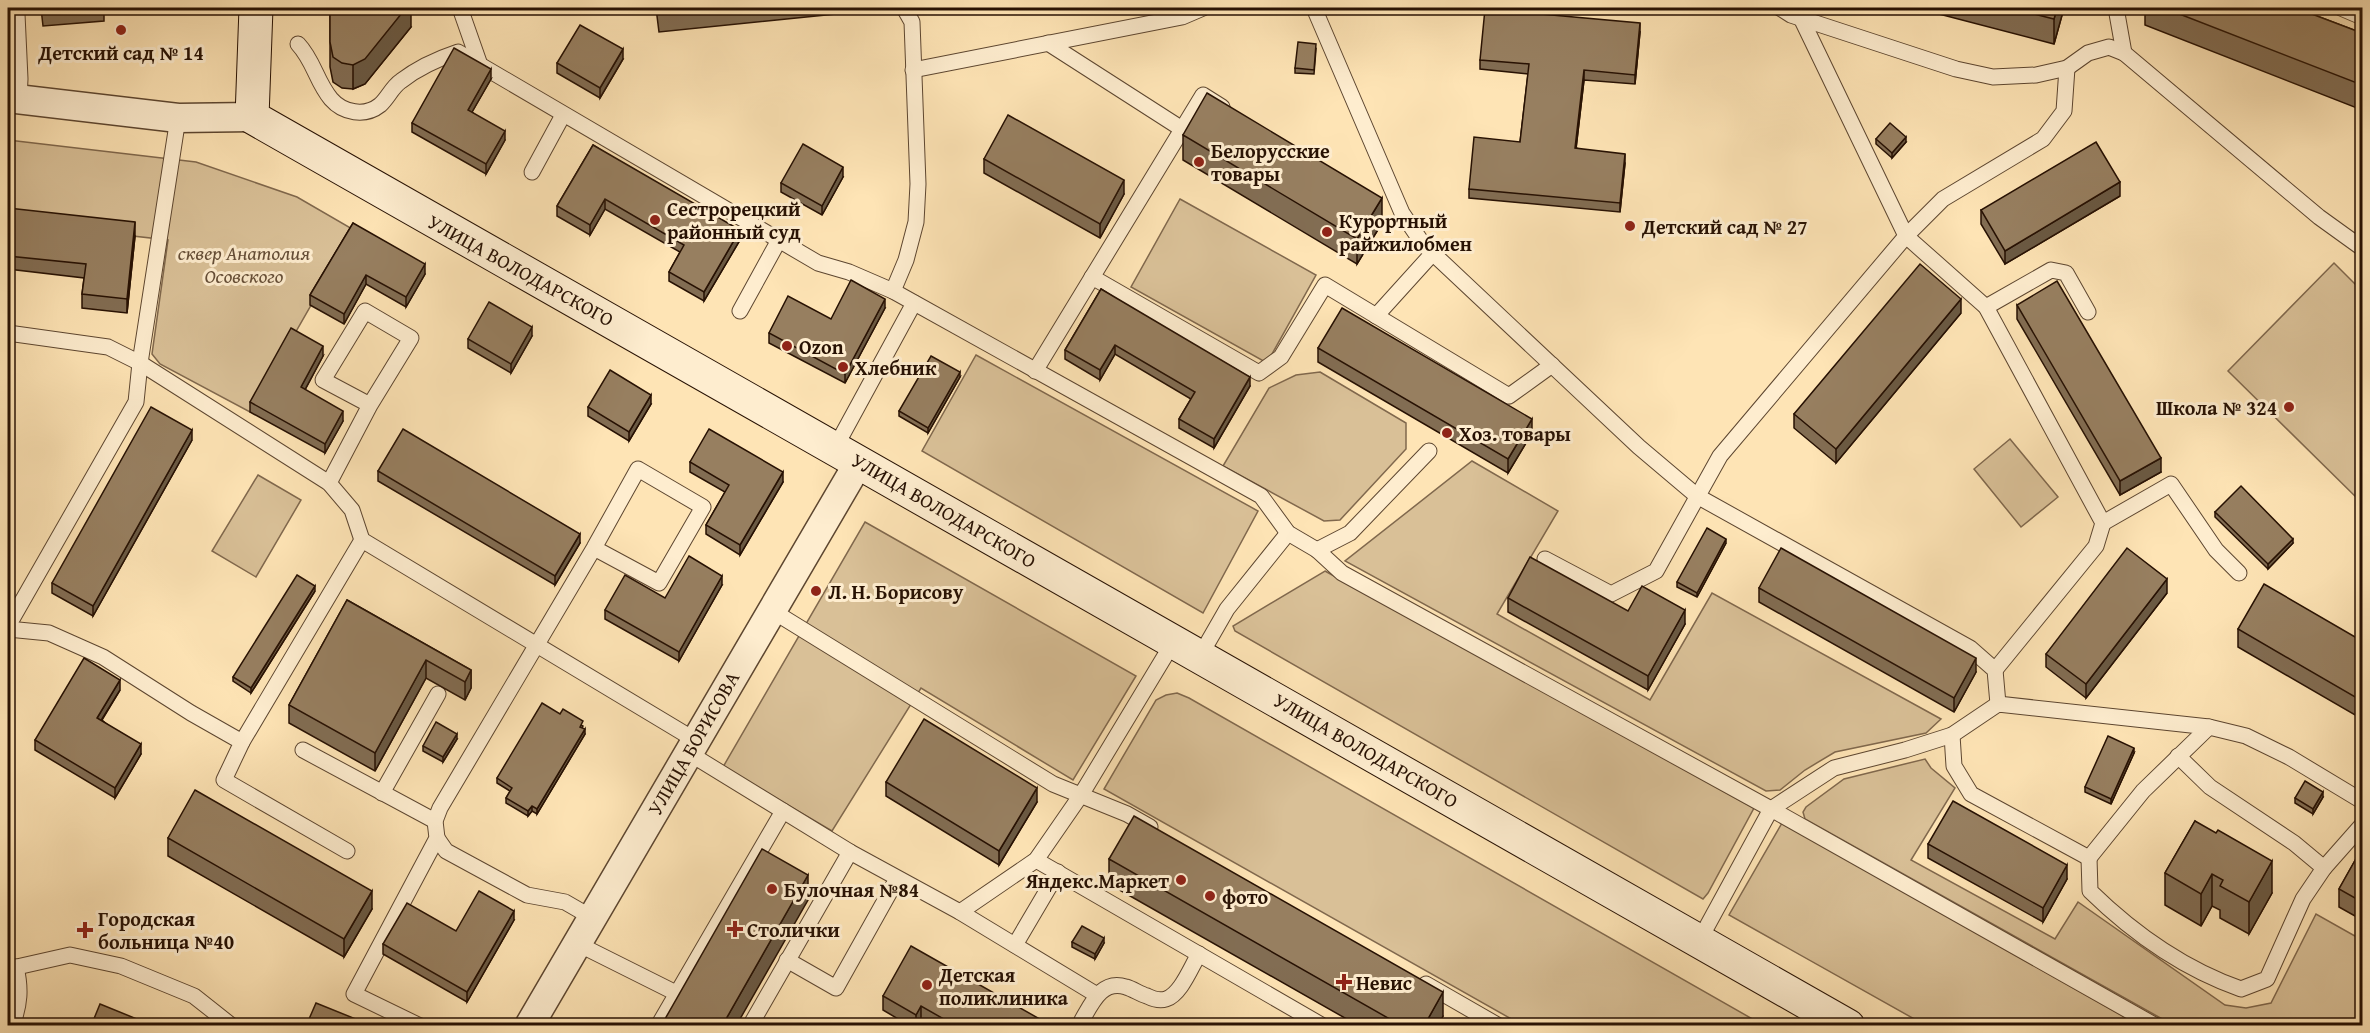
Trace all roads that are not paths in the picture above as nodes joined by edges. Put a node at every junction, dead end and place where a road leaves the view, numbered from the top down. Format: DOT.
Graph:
graph roads {
  1 [pos="256,8"];
  2 [pos="460,8"];
  3 [pos="904,8"];
  4 [pos="1203,8"];
  5 [pos="1314,8"];
  6 [pos="1780,8"];
  7 [pos="2116,8"];
  8 [pos="2341,8"];
  9 [pos="8,12"];
  10 [pos="2362,17"];
  11 [pos="1801,18"];
  12 [pos="1048,43"];
  13 [pos="298,44"];
  14 [pos="2124,53"];
  15 [pos="480,65"];
  16 [pos="2067,68"];
  17 [pos="913,70"];
  18 [pos="13,99"];
  19 [pos="1233,113"];
  20 [pos="563,115"];
  21 [pos="252,117"];
  22 [pos="178,118"];
  23 [pos="1182,129"];
  24 [pos="532,172"];
  25 [pos="1382,201"];
  26 [pos="1402,213"];
  27 [pos="1906,236"];
  28 [pos="779,240"];
  29 [pos="2362,248"];
  30 [pos="1433,253"];
  31 [pos="1092,277"];
  32 [pos="892,291"];
  33 [pos="914,303"];
  34 [pos="1986,307"];
  35 [pos="740,311"];
  36 [pos="2088,312"];
  37 [pos="1376,316"];
  38 [pos="8,333"];
  39 [pos="140,363"];
  40 [pos="1552,365"];
  41 [pos="1035,371"];
  42 [pos="370,405"];
  43 [pos="1429,451"];
  44 [pos="847,455"];
  45 [pos="329,483"];
  46 [pos="1697,496"];
  47 [pos="2103,523"];
  48 [pos="1288,533"];
  49 [pos="362,540"];
  50 [pos="594,548"];
  51 [pos="1317,550"];
  52 [pos="1545,559"];
  53 [pos="2239,573"];
  54 [pos="771,610"];
  55 [pos="8,627"];
  56 [pos="536,644"];
  57 [pos="1187,649"];
  58 [pos="1995,670"];
  59 [pos="438,694"];
  60 [pos="1998,704"];
  61 [pos="2210,727"];
  62 [pos="1952,735"];
  63 [pos="242,742"];
  64 [pos="691,746"];
  65 [pos="303,750"];
  66 [pos="2178,756"];
  67 [pos="382,793"];
  68 [pos="1081,795"];
  69 [pos="2362,801"];
  70 [pos="1771,809"];
  71 [pos="783,811"];
  72 [pos="435,822"];
  73 [pos="2362,825"];
  74 [pos="1166,836"];
  75 [pos="437,838"];
  76 [pos="347,851"];
  77 [pos="850,852"];
  78 [pos="2089,858"];
  79 [pos="1036,860"];
  80 [pos="2324,868"];
  81 [pos="1058,872"];
  82 [pos="897,879"];
  83 [pos="960,912"];
  84 [pos="591,917"];
  85 [pos="1699,940"];
  86 [pos="576,943"];
  87 [pos="1014,945"];
  88 [pos="1199,954"];
  89 [pos="787,960"];
  90 [pos="12,968"];
  91 [pos="1412,975"];
  92 [pos="676,993"];
  93 [pos="1097,995"];
  94 [pos="12,1026"];
  95 [pos="232,1026"];
  96 [pos="420,1026"];
  97 [pos="529,1026"];
  98 [pos="658,1026"];
  99 [pos="750,1026"];
  100 [pos="1088,1026"];
  101 [pos="1323,1026"];
  102 [pos="1499,1026"];
  103 [pos="1848,1026"];
  104 [pos="2156,1026"];
  1 -- 21 [label="main road"];
  2 -- 15 [label="lane"];
  3 -- 17 [label="lane"];
  4 -- 12 [label="lane"];
  5 -- 26 [label="lane"];
  6 -- 11 [label="lane"];
  7 -- 14 [label="lane"];
  8 -- 10 [label="lane"];
  9 -- 18 [label="lane"];
  11 -- 16 [label="lane"];
  11 -- 27 [label="lane"];
  12 -- 17 [label="lane"];
  12 -- 23 [label="lane"];
  13 -- 15 [label="lane"];
  14 -- 16 [label="lane"];
  14 -- 29 [label="lane"];
  15 -- 20 [label="lane"];
  16 -- 27 [label="lane"];
  17 -- 32 [label="lane"];
  18 -- 22 [label="street"];
  19 -- 23 [label="lane"];
  20 -- 24 [label="lane"];
  20 -- 28 [label="lane"];
  21 -- 22 [label="street"];
  21 -- 44 [label="main road, УЛИЦА ВОЛОДАРСКОГО"];
  22 -- 39 [label="lane"];
  23 -- 31 [label="lane"];
  25 -- 26 [label="lane"];
  26 -- 30 [label="lane"];
  27 -- 34 [label="lane"];
  27 -- 46 [label="lane"];
  28 -- 32 [label="lane"];
  28 -- 35 [label="lane"];
  30 -- 37 [label="lane"];
  30 -- 40 [label="lane"];
  31 -- 37 [label="lane"];
  31 -- 41 [label="lane"];
  32 -- 33 [label="lane"];
  33 -- 41 [label="lane"];
  33 -- 44 [label="lane"];
  34 -- 36 [label="lane"];
  34 -- 47 [label="lane"];
  37 -- 40 [label="lane"];
  38 -- 39 [label="lane"];
  39 -- 45 [label="lane"];
  39 -- 55 [label="lane"];
  40 -- 46 [label="lane"];
  41 -- 48 [label="lane"];
  42 -- 42 [label="lane"];
  42 -- 45 [label="lane"];
  43 -- 51 [label="lane"];
  44 -- 54 [label="street, УЛИЦА БОРИСОВА"];
  44 -- 57 [label="main road, УЛИЦА ВОЛОДАРСКОГО"];
  45 -- 49 [label="lane"];
  46 -- 52 [label="lane"];
  46 -- 58 [label="lane"];
  47 -- 53 [label="lane"];
  47 -- 58 [label="lane"];
  48 -- 51 [label="lane"];
  48 -- 57 [label="lane"];
  49 -- 56 [label="lane"];
  49 -- 63 [label="lane"];
  50 -- 50 [label="lane"];
  50 -- 56 [label="lane"];
  51 -- 70 [label="lane"];
  54 -- 64 [label="street, УЛИЦА БОРИСОВА"];
  54 -- 68 [label="lane"];
  55 -- 63 [label="lane"];
  56 -- 64 [label="lane"];
  56 -- 72 [label="lane"];
  57 -- 68 [label="lane"];
  57 -- 85 [label="main road, УЛИЦА ВОЛОДАРСКОГО"];
  58 -- 60 [label="lane"];
  59 -- 67 [label="lane"];
  60 -- 61 [label="lane"];
  60 -- 62 [label="lane"];
  61 -- 66 [label="lane"];
  61 -- 69 [label="lane"];
  62 -- 70 [label="lane"];
  62 -- 78 [label="lane"];
  63 -- 76 [label="lane"];
  64 -- 71 [label="lane"];
  64 -- 84 [label="street, УЛИЦА БОРИСОВА"];
  65 -- 67 [label="lane"];
  66 -- 78 [label="lane"];
  66 -- 80 [label="lane"];
  67 -- 72 [label="lane"];
  68 -- 74 [label="lane"];
  68 -- 79 [label="lane"];
  70 -- 85 [label="lane"];
  70 -- 104 [label="lane"];
  71 -- 77 [label="lane"];
  71 -- 92 [label="lane"];
  72 -- 75 [label="lane"];
  73 -- 80 [label="lane"];
  75 -- 84 [label="lane"];
  75 -- 96 [label="lane"];
  77 -- 82 [label="lane"];
  77 -- 89 [label="lane"];
  78 -- 80 [label="lane"];
  79 -- 81 [label="lane"];
  79 -- 83 [label="lane"];
  81 -- 87 [label="lane"];
  81 -- 88 [label="lane"];
  82 -- 83 [label="lane"];
  82 -- 89 [label="lane"];
  83 -- 87 [label="lane"];
  84 -- 86 [label="street, УЛИЦА БОРИСОВА"];
  85 -- 103 [label="main road, УЛИЦА ВОЛОДАРСКОГО"];
  86 -- 92 [label="lane"];
  86 -- 97 [label="street, УЛИЦА БОРИСОВА"];
  87 -- 93 [label="lane"];
  88 -- 93 [label="lane"];
  88 -- 101 [label="lane"];
  89 -- 99 [label="lane"];
  90 -- 94 [label="lane"];
  90 -- 95 [label="lane"];
  91 -- 102 [label="lane"];
  92 -- 98 [label="lane"];
  93 -- 100 [label="lane"];
}
